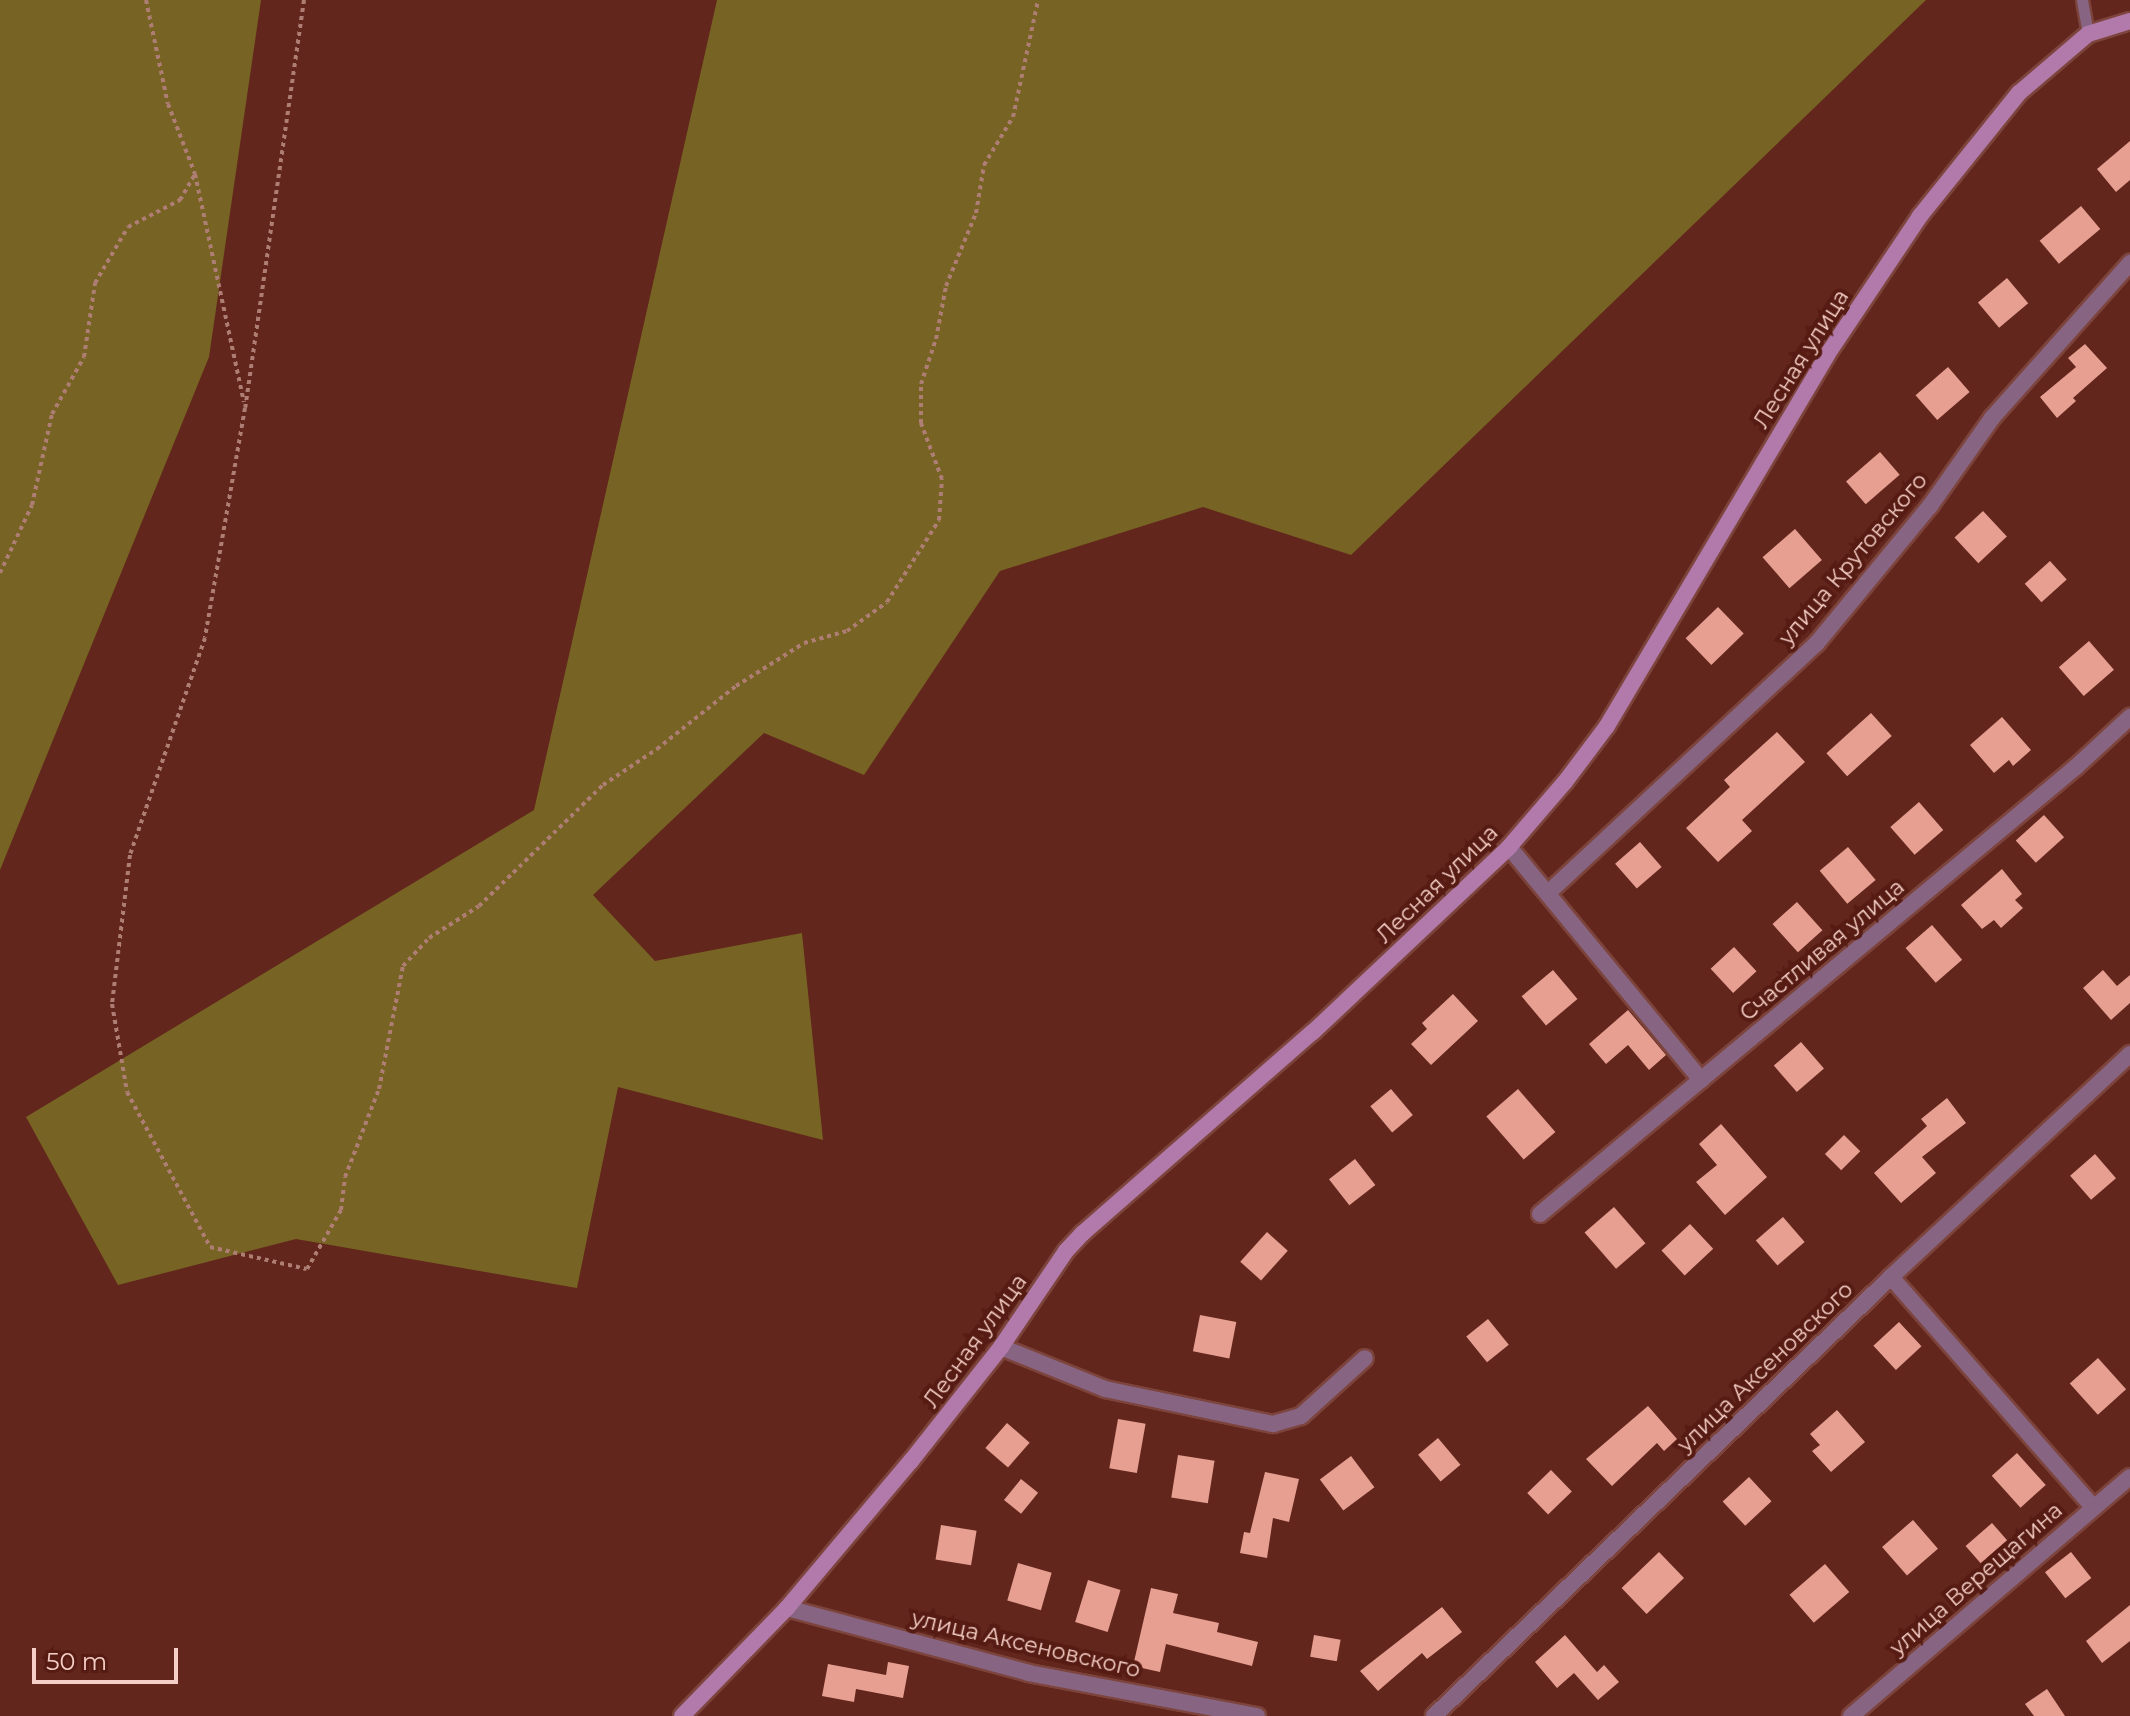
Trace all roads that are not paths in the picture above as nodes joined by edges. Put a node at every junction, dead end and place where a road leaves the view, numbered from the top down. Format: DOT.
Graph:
graph roads {
  1 [pos="2082,0"];
  2 [pos="2130,21"];
  3 [pos="2088,34"];
  4 [pos="2130,263"];
  5 [pos="2130,717"];
  6 [pos="1509,847"];
  7 [pos="1548,893"];
  8 [pos="2130,1054"];
  9 [pos="1701,1080"];
  10 [pos="1540,1214"];
  11 [pos="1891,1277"];
  12 [pos="1001,1347"];
  13 [pos="1365,1358"];
  14 [pos="2130,1477"];
  15 [pos="2093,1507"];
  16 [pos="787,1608"];
  17 [pos="682,1716"];
  18 [pos="1257,1716"];
  19 [pos="1434,1716"];
  20 [pos="1851,1716"];
  1 -- 3 [label="lane"];
  2 -- 3 [label="main road, Лесная улица"];
  3 -- 6 [label="main road, Лесная улица"];
  4 -- 7 [label="street, улица Крутовского"];
  5 -- 9 [label="street, Счастливая улица"];
  6 -- 7 [label="street"];
  6 -- 12 [label="main road, Лесная улица"];
  7 -- 9 [label="street"];
  8 -- 11 [label="street, улица Аксеновского"];
  9 -- 10 [label="street, Счастливая улица"];
  11 -- 15 [label="street"];
  11 -- 19 [label="street, улица Аксеновского"];
  12 -- 13 [label="street"];
  12 -- 16 [label="main road, Лесная улица"];
  14 -- 15 [label="street, улица Верещагина"];
  15 -- 20 [label="street, улица Верещагина"];
  16 -- 17 [label="main road, Лесная улица"];
  16 -- 18 [label="street, улица Аксеновского"];
}
